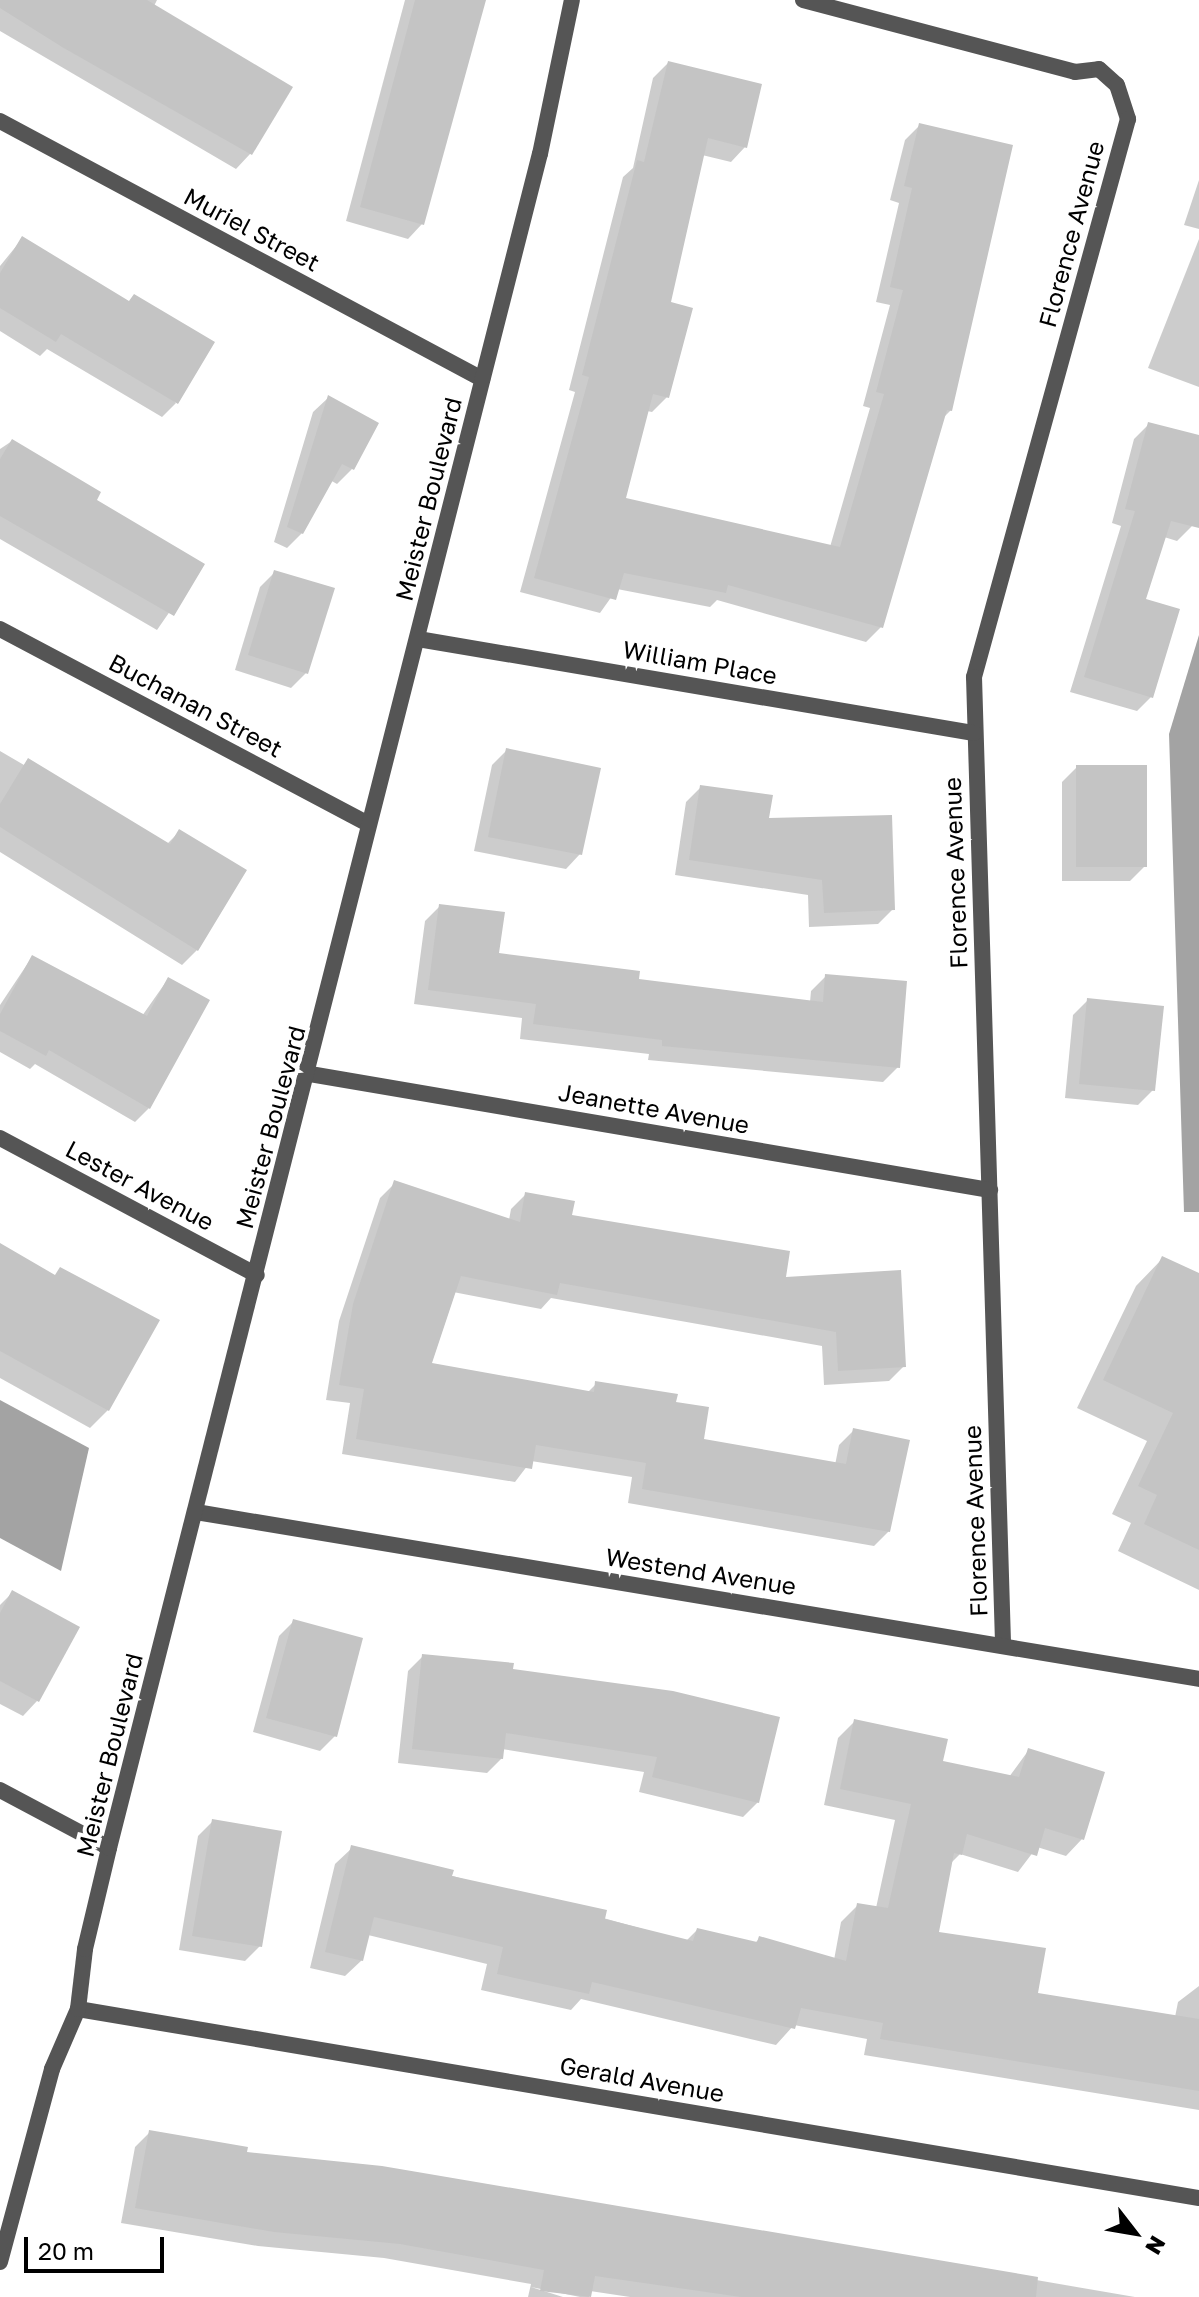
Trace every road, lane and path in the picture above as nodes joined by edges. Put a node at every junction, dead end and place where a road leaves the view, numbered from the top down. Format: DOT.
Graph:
graph roads {
  1 [pos="572,0"];
  2 [pos="803,0"];
  3 [pos="0,121"];
  4 [pos="482,379"];
  5 [pos="0,629"];
  6 [pos="418,639"];
  7 [pos="974,733"];
  8 [pos="369,824"];
  9 [pos="310,1074"];
  10 [pos="0,1138"];
  11 [pos="990,1190"];
  12 [pos="257,1275"];
  13 [pos="196,1512"];
  14 [pos="1003,1645"];
  15 [pos="1199,1679"];
  16 [pos="0,1790"];
  17 [pos="109,1848"];
  18 [pos="78,2009"];
  19 [pos="1199,2198"];
  20 [pos="0,2262"];
  1 -- 4 [label="street, Meister Boulevard"];
  2 -- 7 [label="street, Florence Avenue"];
  3 -- 4 [label="street, Muriel Street"];
  4 -- 6 [label="street, Meister Boulevard"];
  5 -- 8 [label="street, Buchanan Street"];
  6 -- 7 [label="street, William Place"];
  6 -- 8 [label="street, Meister Boulevard"];
  7 -- 11 [label="street, Florence Avenue"];
  8 -- 9 [label="street, Meister Boulevard"];
  9 -- 11 [label="street, Jeanette Avenue"];
  9 -- 12 [label="street, Meister Boulevard"];
  10 -- 12 [label="street, Lester Avenue"];
  11 -- 14 [label="street, Florence Avenue"];
  12 -- 13 [label="street, Meister Boulevard"];
  13 -- 14 [label="street, Westend Avenue"];
  13 -- 17 [label="street, Meister Boulevard"];
  14 -- 15 [label="street, Westend Avenue"];
  16 -- 17 [label="street"];
  17 -- 18 [label="street, Meister Boulevard"];
  18 -- 19 [label="street, Gerald Avenue"];
  18 -- 20 [label="street, Meister Boulevard"];
}
